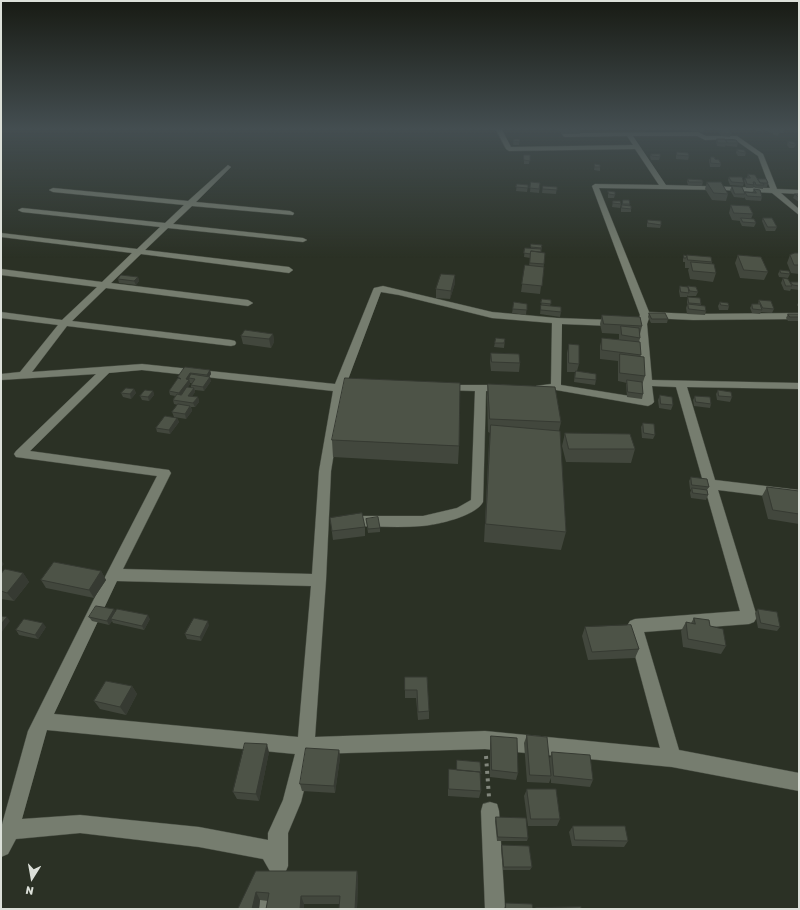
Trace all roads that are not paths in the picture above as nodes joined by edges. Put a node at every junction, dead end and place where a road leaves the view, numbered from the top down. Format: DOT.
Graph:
graph roads {
  1 [pos="222,172"];
  2 [pos="654,172"];
  3 [pos="767,172"];
  4 [pos="664,187"];
  5 [pos="53,190"];
  6 [pos="774,191"];
  7 [pos="799,192"];
  8 [pos="190,202"];
  9 [pos="22,210"];
  10 [pos="799,212"];
  11 [pos="290,213"];
  12 [pos="166,225"];
  13 [pos="1,235"];
  14 [pos="303,240"];
  15 [pos="138,251"];
  16 [pos="289,270"];
  17 [pos="1,272"];
  18 [pos="104,284"];
  19 [pos="248,302"];
  20 [pos="1,314"];
  21 [pos="799,316"];
  22 [pos="644,320"];
  23 [pos="557,321"];
  24 [pos="65,322"];
  25 [pos="232,344"];
  26 [pos="106,370"];
  27 [pos="24,375"];
  28 [pos="1,377"];
  29 [pos="647,383"];
  30 [pos="681,384"];
  31 [pos="799,386"];
  32 [pos="338,388"];
  33 [pos="370,388"];
  34 [pos="433,388"];
  35 [pos="480,388"];
  36 [pos="511,388"];
  37 [pos="533,388"];
  38 [pos="556,388"];
  39 [pos="710,484"];
  40 [pos="799,495"];
  41 [pos="322,521"];
  42 [pos="113,575"];
  43 [pos="319,580"];
  44 [pos="42,720"];
  45 [pos="306,746"];
  46 [pos="672,758"];
  47 [pos="799,782"];
  48 [pos="490,811"];
  49 [pos="10,830"];
  50 [pos="1,847"];
  51 [pos="278,866"];
  52 [pos="261,909"];
  53 [pos="495,909"];
  1 -- 8 [label="street"];
  2 -- 4 [label="street"];
  3 -- 6 [label="street"];
  4 -- 6 [label="street"];
  4 -- 22 [label="street"];
  5 -- 8 [label="street"];
  6 -- 7 [label="street"];
  6 -- 10 [label="street"];
  8 -- 11 [label="street"];
  8 -- 12 [label="street"];
  9 -- 12 [label="street"];
  12 -- 14 [label="street"];
  12 -- 15 [label="street"];
  13 -- 15 [label="street"];
  15 -- 16 [label="street"];
  15 -- 18 [label="street"];
  17 -- 18 [label="street"];
  18 -- 19 [label="street"];
  18 -- 24 [label="street"];
  20 -- 24 [label="street"];
  21 -- 22 [label="street"];
  22 -- 23 [label="street"];
  22 -- 29 [label="street"];
  23 -- 32 [label="street"];
  23 -- 38 [label="street"];
  24 -- 25 [label="street"];
  24 -- 27 [label="street"];
  26 -- 27 [label="street"];
  26 -- 32 [label="street"];
  26 -- 42 [label="street"];
  27 -- 28 [label="street"];
  29 -- 30 [label="street"];
  29 -- 38 [label="street"];
  30 -- 31 [label="street"];
  30 -- 39 [label="street"];
  32 -- 33 [label="street"];
  32 -- 41 [label="street"];
  34 -- 35 [label="street"];
  35 -- 36 [label="street"];
  35 -- 41 [label="street"];
  37 -- 38 [label="street"];
  39 -- 40 [label="street"];
  39 -- 46 [label="street"];
  41 -- 43 [label="street"];
  42 -- 43 [label="street"];
  42 -- 44 [label="street"];
  43 -- 45 [label="street"];
  44 -- 45 [label="street"];
  44 -- 49 [label="street"];
  45 -- 46 [label="street"];
  45 -- 51 [label="street"];
  46 -- 47 [label="street"];
  48 -- 53 [label="street"];
  49 -- 50 [label="street"];
  49 -- 51 [label="street"];
  51 -- 52 [label="street"];
}
